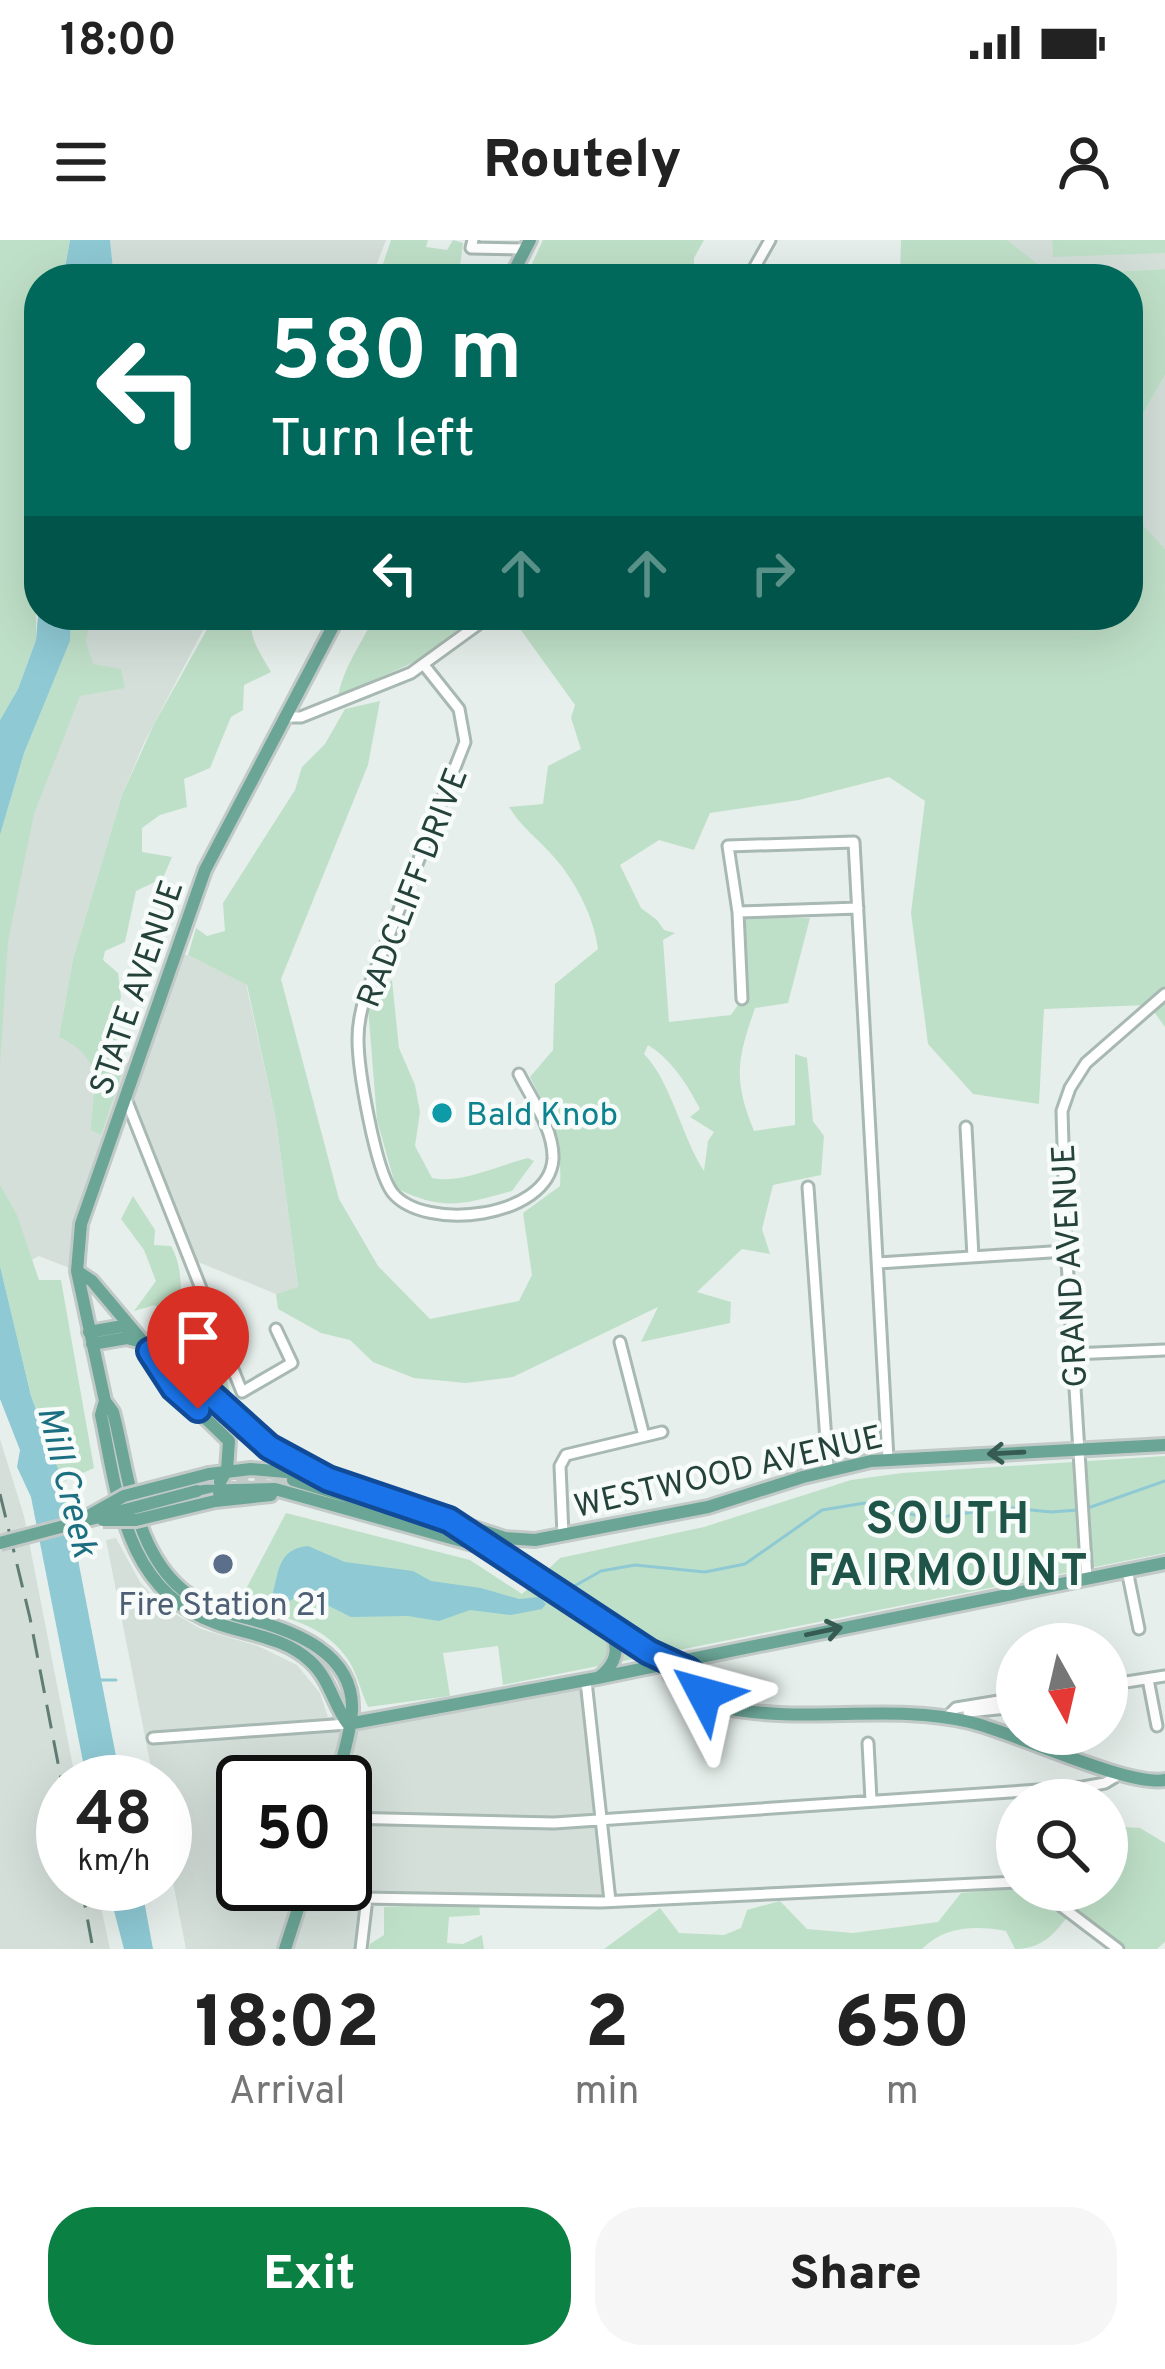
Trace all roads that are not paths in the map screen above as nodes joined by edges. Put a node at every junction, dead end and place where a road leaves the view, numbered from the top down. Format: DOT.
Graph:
graph roads {
  1 [pos="472,244"];
  2 [pos="528,244"];
  3 [pos="331,630"];
  4 [pos="470,630"];
  5 [pos="424,664"];
  6 [pos="286,717"];
  7 [pos="858,908"];
  8 [pos="738,912"];
  9 [pos="1165,994"];
  10 [pos="742,999"];
  11 [pos="519,1075"];
  12 [pos="126,1099"];
  13 [pos="966,1127"];
  14 [pos="808,1187"];
  15 [pos="1066,1251"];
  16 [pos="973,1257"];
  17 [pos="878,1263"];
  18 [pos="77,1271"];
  19 [pos="276,1329"];
  20 [pos="91,1338"];
  21 [pos="117,1338"];
  22 [pos="141,1341"];
  23 [pos="620,1342"];
  24 [pos="1165,1349"];
  25 [pos="1072,1354"];
  26 [pos="98,1368"];
  27 [pos="662,1432"];
  28 [pos="644,1436"];
  29 [pos="1165,1445"];
  30 [pos="1079,1450"];
  31 [pos="888,1459"];
  32 [pos="828,1469"];
  33 [pos="328,1479"];
  34 [pos="286,1481"];
  35 [pos="214,1483"];
  36 [pos="78,1520"];
  37 [pos="449,1520"];
  38 [pos="471,1535"];
  39 [pos="563,1535"];
  40 [pos="536,1540"];
  41 [pos="0,1542"];
  42 [pos="492,1550"];
  43 [pos="1165,1563"];
  44 [pos="527,1570"];
  45 [pos="1127,1570"];
  46 [pos="1087,1579"];
  47 [pos="608,1625"];
  48 [pos="1139,1629"];
  49 [pos="669,1664"];
  50 [pos="1165,1676"];
  51 [pos="592,1679"];
  52 [pos="1148,1679"];
  53 [pos="1128,1683"];
  54 [pos="996,1705"];
  55 [pos="946,1718"];
  56 [pos="348,1724"];
  57 [pos="1157,1726"];
  58 [pos="153,1738"];
  59 [pos="868,1743"];
  60 [pos="342,1755"];
  61 [pos="1120,1774"];
  62 [pos="1165,1780"];
  63 [pos="871,1800"];
  64 [pos="601,1819"];
  65 [pos="372,1820"];
  66 [pos="996,1882"];
  67 [pos="372,1898"];
  68 [pos="610,1900"];
  69 [pos="298,1911"];
  70 [pos="365,1911"];
  71 [pos="1068,1911"];
  72 [pos="286,1949"];
  73 [pos="361,1949"];
  74 [pos="1118,1949"];
  1 -- 2 [label="street"];
  3 -- 6 [label="main road, STATE AVENUE"];
  4 -- 5 [label="street"];
  5 -- 6 [label="street"];
  5 -- 11 [label="street, RADCLIFF DRIVE"];
  6 -- 12 [label="main road, STATE AVENUE"];
  7 -- 8 [label="street"];
  7 -- 8 [label="street"];
  7 -- 17 [label="street"];
  8 -- 10 [label="street"];
  9 -- 15 [label="street, GRAND AVENUE"];
  12 -- 18 [label="main road, STATE AVENUE"];
  12 -- 19 [label="street"];
  13 -- 16 [label="street"];
  14 -- 32 [label="street"];
  15 -- 16 [label="street"];
  15 -- 25 [label="street, GRAND AVENUE"];
  16 -- 17 [label="street"];
  17 -- 31 [label="street"];
  18 -- 20 [label="main road, STATE AVENUE"];
  18 -- 22 [label="main road"];
  20 -- 21 [label="main road"];
  20 -- 22 [label="main road"];
  20 -- 26 [label="main road, STATE AVENUE"];
  21 -- 22 [label="main road"];
  21 -- 26 [label="main road"];
  22 -- 33 [label="main road"];
  22 -- 35 [label="main road"];
  23 -- 28 [label="street"];
  24 -- 25 [label="street"];
  25 -- 30 [label="street, GRAND AVENUE"];
  26 -- 56 [label="main road, STATE AVENUE"];
  27 -- 28 [label="street"];
  28 -- 39 [label="street"];
  29 -- 30 [label="main road, WESTWOOD AVENUE"];
  30 -- 31 [label="main road, WESTWOOD AVENUE, one-way"];
  30 -- 46 [label="street, GRAND AVENUE"];
  31 -- 32 [label="main road, WESTWOOD AVENUE"];
  32 -- 39 [label="main road, WESTWOOD AVENUE"];
  33 -- 34 [label="main road"];
  33 -- 37 [label="main road"];
  34 -- 35 [label="main road"];
  34 -- 35 [label="main road"];
  34 -- 36 [label="main road, bridge"];
  34 -- 38 [label="main road"];
  34 -- 42 [label="main road"];
  35 -- 36 [label="main road, bridge"];
  35 -- 36 [label="main road, bridge"];
  35 -- 41 [label="main road, bridge"];
  36 -- 41 [label="main road, bridge"];
  37 -- 38 [label="main road"];
  37 -- 40 [label="main road, WESTWOOD AVENUE"];
  38 -- 42 [label="main road"];
  39 -- 40 [label="main road, WESTWOOD AVENUE"];
  40 -- 44 [label="main road"];
  42 -- 44 [label="main road"];
  43 -- 45 [label="main road"];
  44 -- 47 [label="main road"];
  45 -- 46 [label="main road"];
  45 -- 48 [label="street"];
  49 -- 46 [label="main road, one-way"];
  47 -- 49 [label="main road"];
  47 -- 51 [label="main road"];
  49 -- 51 [label="main road"];
  49 -- 55 [label="main road"];
  50 -- 52 [label="street"];
  51 -- 56 [label="main road"];
  51 -- 64 [label="street"];
  52 -- 53 [label="street"];
  52 -- 57 [label="street"];
  54 -- 55 [label="street"];
  55 -- 61 [label="main road"];
  56 -- 58 [label="street"];
  56 -- 60 [label="main road"];
  59 -- 63 [label="street"];
  61 -- 62 [label="main road"];
  61 -- 63 [label="street"];
  63 -- 64 [label="street"];
  64 -- 65 [label="street"];
  64 -- 68 [label="street"];
  66 -- 68 [label="street"];
  67 -- 68 [label="street"];
  69 -- 72 [label="main road"];
  70 -- 73 [label="street"];
  71 -- 74 [label="street"];
}
